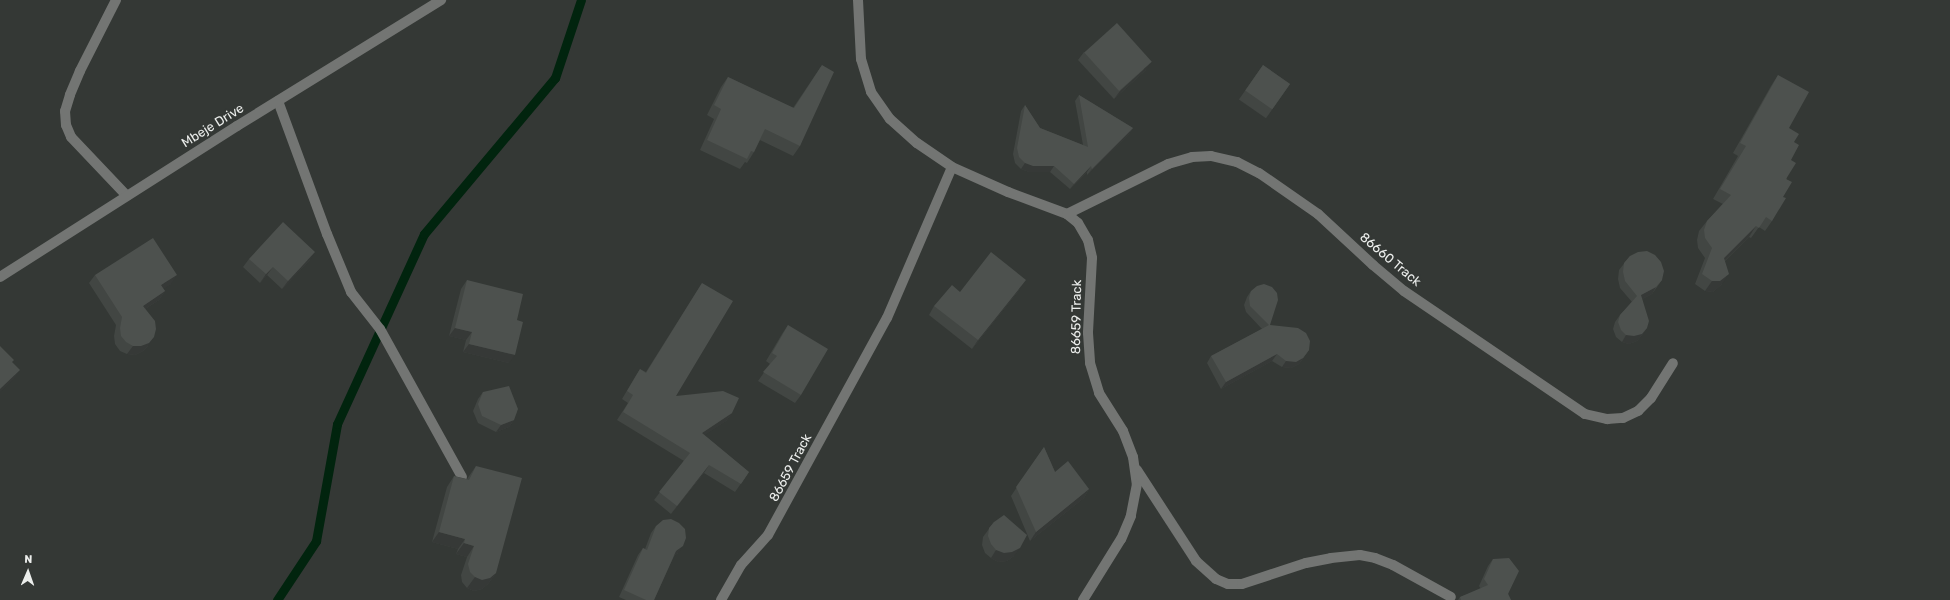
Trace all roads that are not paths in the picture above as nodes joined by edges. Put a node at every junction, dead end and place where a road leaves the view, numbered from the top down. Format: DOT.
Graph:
graph roads {
  1 [pos="116,0"];
  2 [pos="441,0"];
  3 [pos="858,0"];
  4 [pos="278,101"];
  5 [pos="952,167"];
  6 [pos="127,196"];
  7 [pos="1068,214"];
  8 [pos="0,277"];
  9 [pos="1673,363"];
  10 [pos="1136,468"];
  11 [pos="462,477"];
  12 [pos="1451,596"];
  13 [pos="721,600"];
  14 [pos="1083,600"];
  1 -- 6 [label="street"];
  2 -- 4 [label="street, Mbeje Drive"];
  3 -- 5 [label="street, 86659 Track"];
  4 -- 6 [label="street, Mbeje Drive"];
  4 -- 11 [label="street"];
  5 -- 7 [label="street, 86659 Track"];
  5 -- 13 [label="street, 86659 Track"];
  6 -- 8 [label="street, Mbeje Drive"];
  7 -- 9 [label="street, 86660 Track"];
  7 -- 10 [label="street, 86659 Track"];
  10 -- 12 [label="street"];
  10 -- 14 [label="street, 86659 Track"];
}
